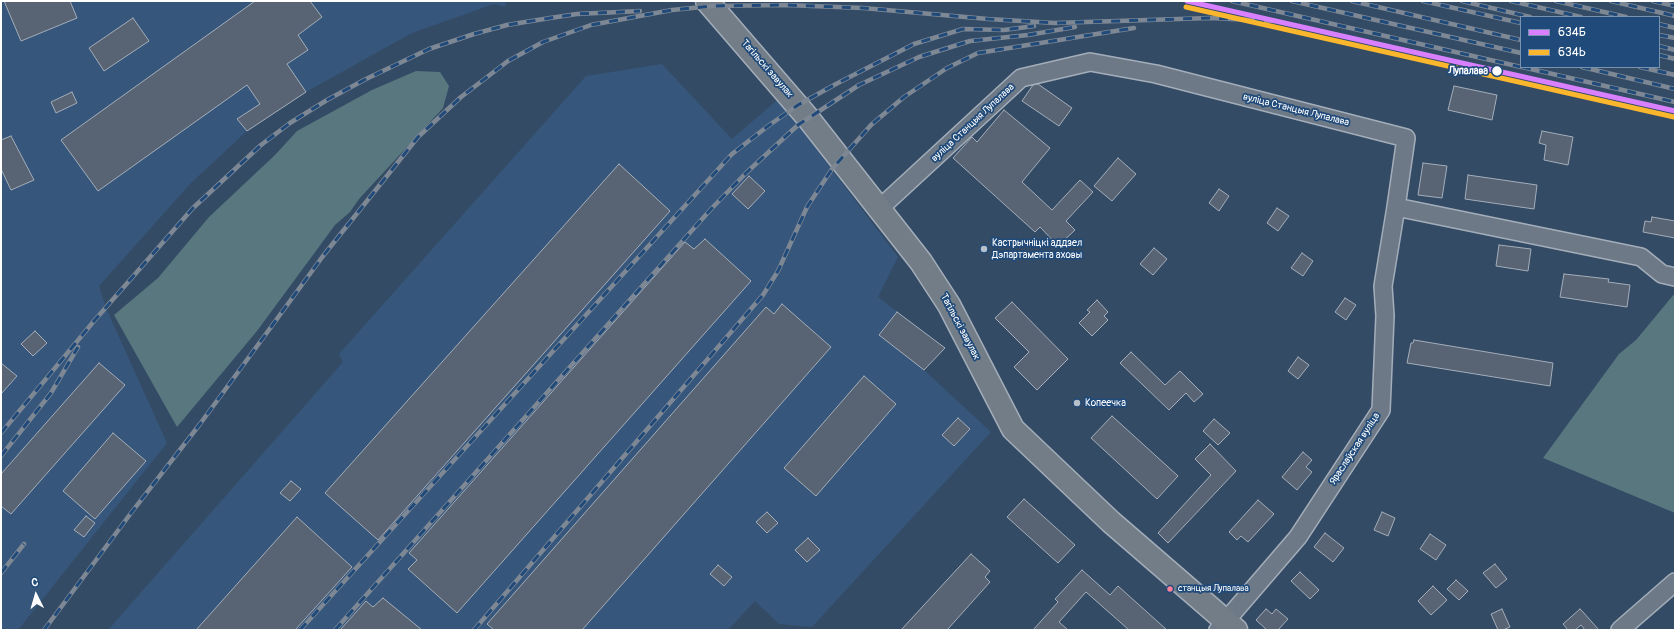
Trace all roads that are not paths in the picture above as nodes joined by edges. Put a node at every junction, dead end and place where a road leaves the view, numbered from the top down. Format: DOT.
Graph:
graph roads {
  1 [pos="707,1"];
  2 [pos="1396,207"];
  3 [pos="880,208"];
  4 [pos="1675,277"];
  5 [pos="1675,582"];
  6 [pos="1226,627"];
  7 [pos="1620,630"];
  1 -- 3 [label="main road, Тагільскі завулак"];
  2 -- 3 [label="street, вуліца Станцыя Лупалава"];
  2 -- 4 [label="street"];
  2 -- 6 [label="street, Яраслаўская вуліца"];
  3 -- 6 [label="main road, Тагільскі завулак"];
  5 -- 7 [label="street"];
}
